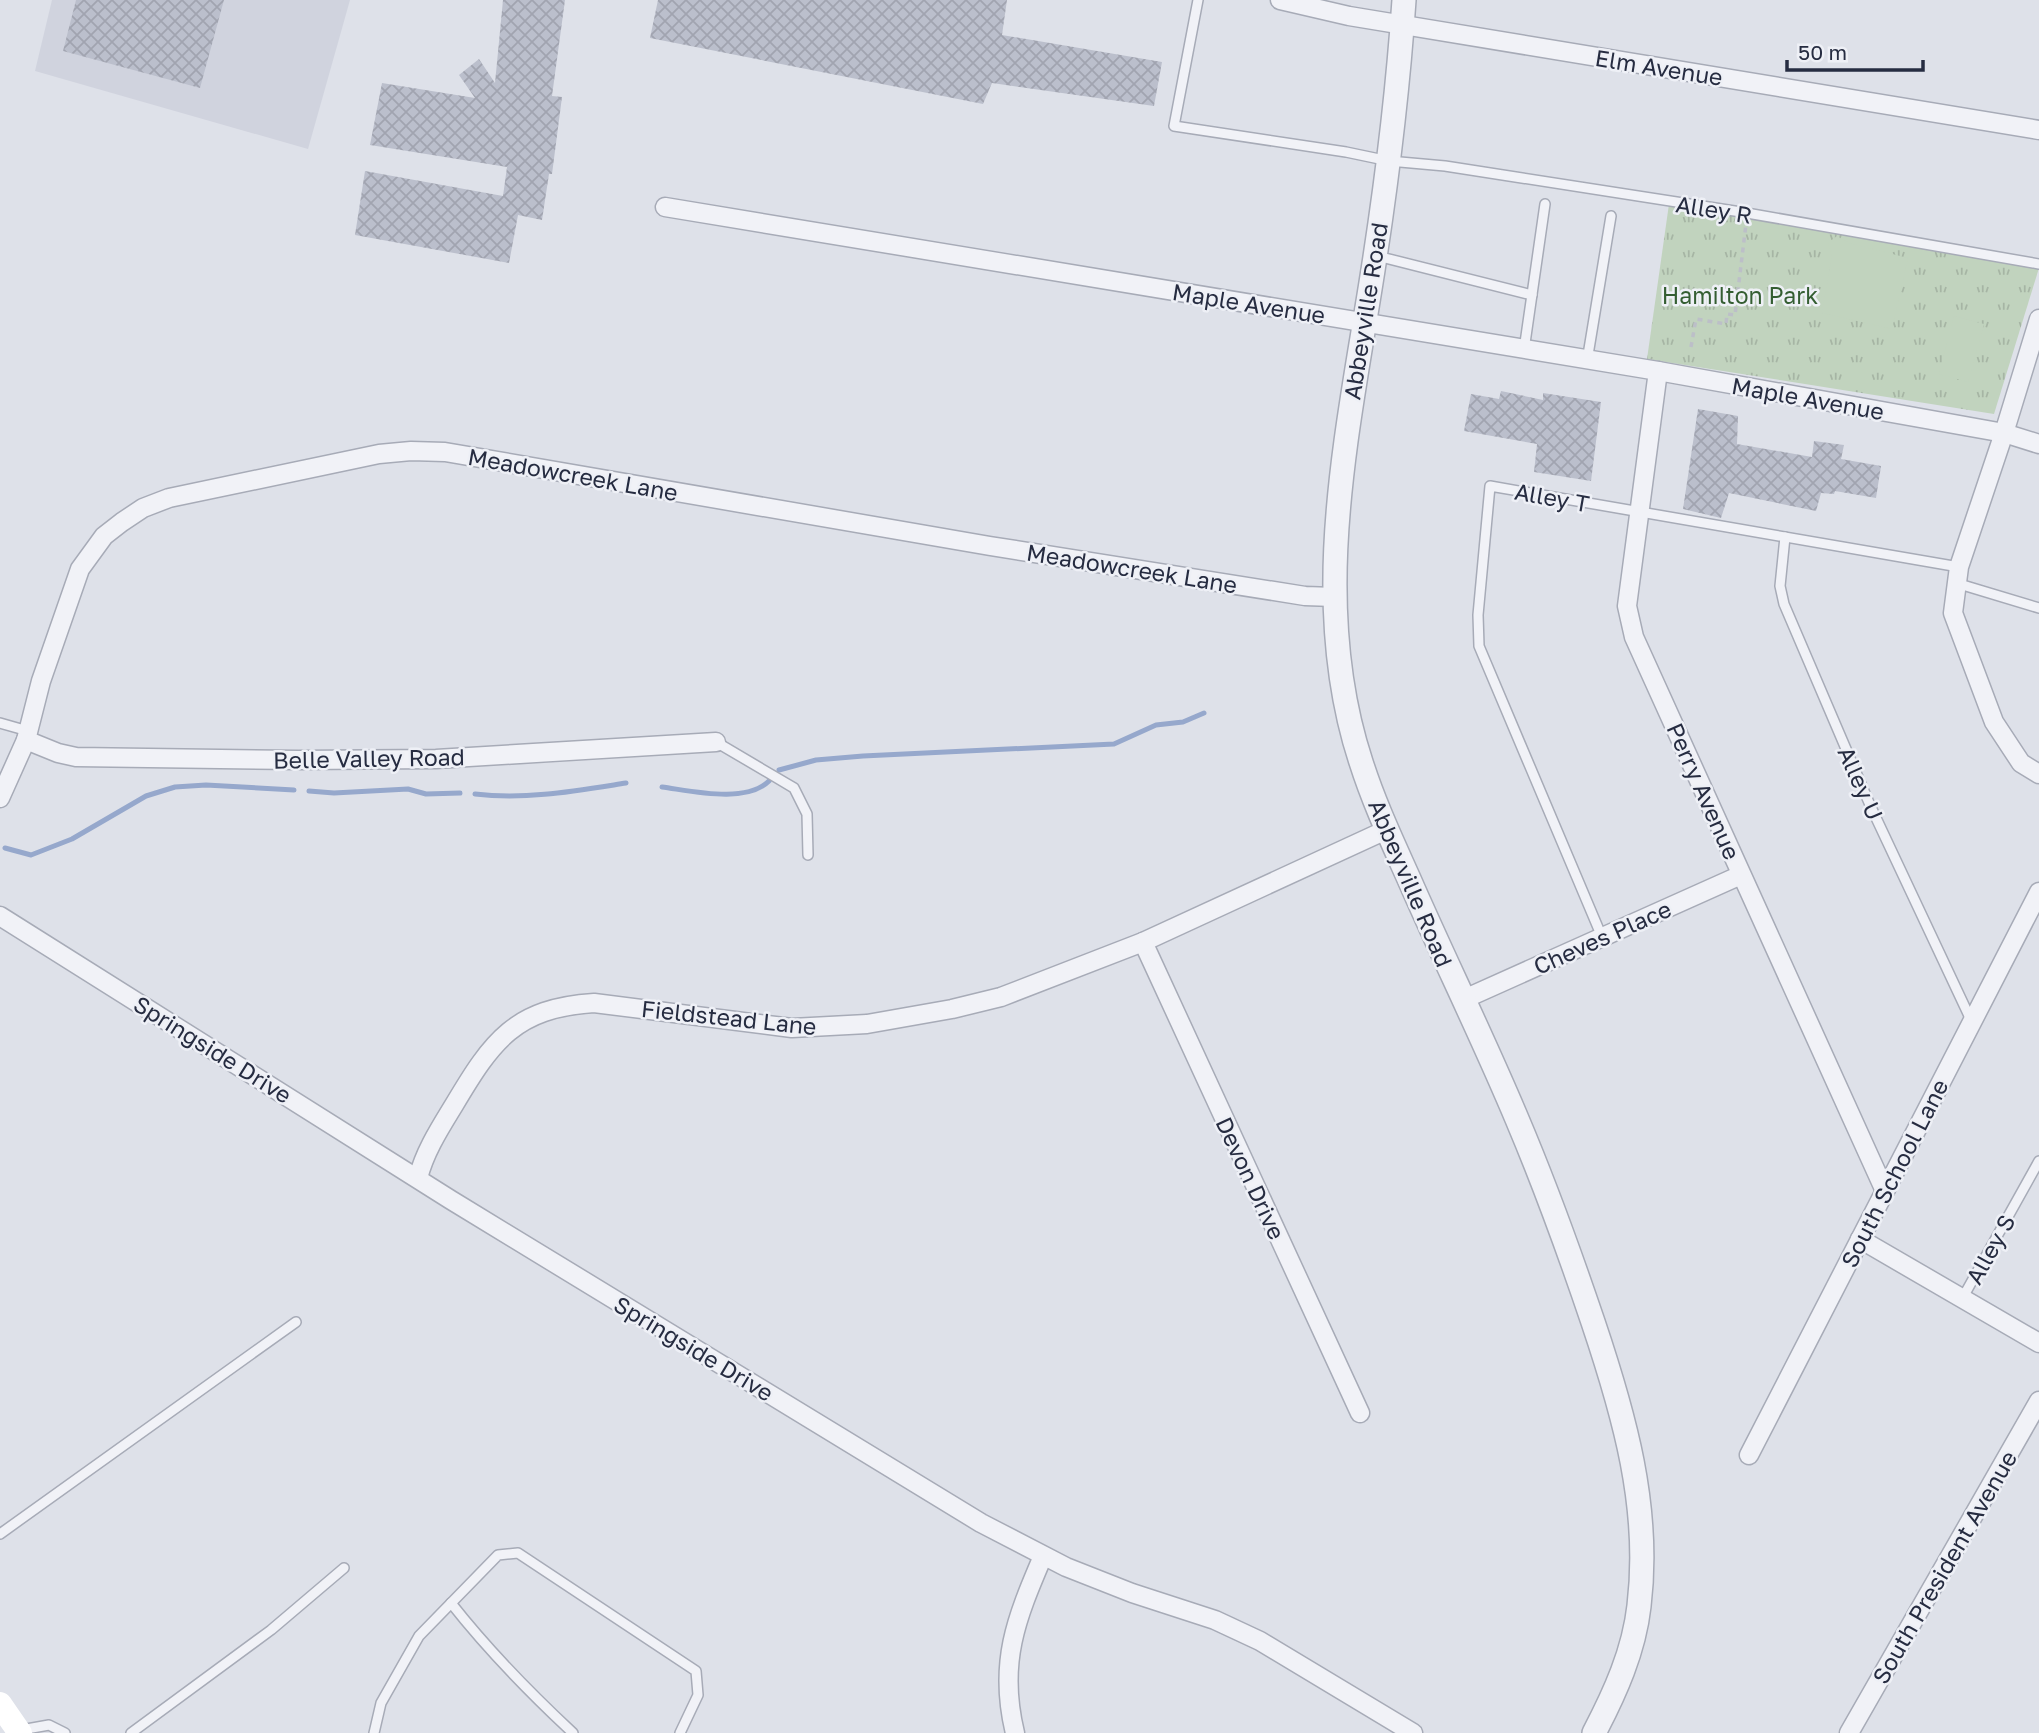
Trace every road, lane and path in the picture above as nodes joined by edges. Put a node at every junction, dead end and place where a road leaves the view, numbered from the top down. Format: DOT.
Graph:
graph roads {
  1 [pos="1198,0"];
  2 [pos="1280,0"];
  3 [pos="1404,0"];
  4 [pos="1402,25"];
  5 [pos="2039,130"];
  6 [pos="1389,161"];
  7 [pos="1545,204"];
  8 [pos="665,207"];
  9 [pos="1611,216"];
  10 [pos="1747,218"];
  11 [pos="1375,256"];
  12 [pos="2039,264"];
  13 [pos="1532,295"];
  14 [pos="2039,319"];
  15 [pos="1365,321"];
  16 [pos="1691,347"];
  17 [pos="1524,350"];
  18 [pos="1587,360"];
  19 [pos="1658,371"];
  20 [pos="2004,433"];
  21 [pos="2039,444"];
  22 [pos="1639,513"];
  23 [pos="1785,537"];
  24 [pos="1958,575"];
  25 [pos="1334,597"];
  26 [pos="2039,608"];
  27 [pos="0,723"];
  28 [pos="27,735"];
  29 [pos="716,742"];
  30 [pos="2039,774"];
  31 [pos="0,798"];
  32 [pos="1386,830"];
  33 [pos="808,855"];
  34 [pos="1741,875"];
  35 [pos="2039,892"];
  36 [pos="0,916"];
  37 [pos="1602,937"];
  38 [pos="1143,942"];
  39 [pos="1462,1000"];
  40 [pos="1972,1022"];
  41 [pos="2039,1161"];
  42 [pos="418,1178"];
  43 [pos="1885,1191"];
  44 [pos="1860,1239"];
  45 [pos="1962,1299"];
  46 [pos="296,1322"];
  47 [pos="2039,1343"];
  48 [pos="2039,1401"];
  49 [pos="1360,1413"];
  50 [pos="1749,1455"];
  51 [pos="0,1534"];
  52 [pos="1043,1556"];
  53 [pos="344,1567"];
  54 [pos="450,1603"];
  55 [pos="0,1704"];
  56 [pos="19,1732"];
  57 [pos="65,1733"];
  58 [pos="131,1733"];
  59 [pos="374,1733"];
  60 [pos="573,1733"];
  61 [pos="680,1733"];
  62 [pos="1015,1733"];
  63 [pos="1413,1733"];
  64 [pos="1594,1733"];
  65 [pos="1849,1733"];
  1 -- 6 [label="lane, Alley R"];
  2 -- 4 [label="street, Elm Avenue"];
  3 -- 4 [label="street, Abbeyville Road"];
  4 -- 5 [label="street, Elm Avenue"];
  4 -- 6 [label="street, Abbeyville Road"];
  6 -- 11 [label="street, Abbeyville Road"];
  6 -- 12 [label="lane, Alley R"];
  7 -- 13 [label="lane"];
  8 -- 15 [label="street, Maple Avenue"];
  9 -- 18 [label="lane"];
  10 -- 16 [label="path"];
  11 -- 13 [label="lane"];
  11 -- 15 [label="street, Abbeyville Road"];
  13 -- 17 [label="lane"];
  14 -- 20 [label="street"];
  15 -- 17 [label="street, Maple Avenue"];
  15 -- 25 [label="street, Abbeyville Road"];
  17 -- 18 [label="street, Maple Avenue"];
  18 -- 19 [label="street, Maple Avenue"];
  19 -- 20 [label="street, Maple Avenue"];
  19 -- 22 [label="street, Perry Avenue"];
  20 -- 21 [label="street, Maple Avenue"];
  20 -- 24 [label="street"];
  22 -- 23 [label="lane, Alley T"];
  22 -- 34 [label="street, Perry Avenue"];
  22 -- 37 [label="lane, Alley T"];
  23 -- 24 [label="lane, Alley T"];
  23 -- 40 [label="lane, Alley U"];
  24 -- 26 [label="lane, Alley T"];
  24 -- 30 [label="street"];
  25 -- 28 [label="street, Meadowcreek Lane"];
  25 -- 32 [label="street, Abbeyville Road"];
  27 -- 28 [label="lane"];
  28 -- 29 [label="street, Belle Valley Road"];
  28 -- 31 [label="street, Meadowcreek Lane"];
  29 -- 33 [label="lane"];
  32 -- 38 [label="street, Fieldstead Lane"];
  32 -- 39 [label="street, Abbeyville Road"];
  34 -- 37 [label="street, Cheves Place"];
  34 -- 43 [label="street, Perry Avenue"];
  35 -- 40 [label="street, South School Lane"];
  36 -- 42 [label="street, Springside Drive"];
  37 -- 39 [label="street, Cheves Place"];
  38 -- 42 [label="street, Fieldstead Lane"];
  38 -- 49 [label="street, Devon Drive"];
  39 -- 64 [label="street, Abbeyville Road"];
  40 -- 43 [label="street, South School Lane"];
  41 -- 45 [label="lane, Alley S"];
  42 -- 52 [label="street, Springside Drive"];
  43 -- 44 [label="street, South School Lane"];
  44 -- 45 [label="street"];
  44 -- 50 [label="street, South School Lane"];
  45 -- 47 [label="street"];
  46 -- 51 [label="lane"];
  48 -- 65 [label="street, South President Avenue"];
  52 -- 62 [label="street"];
  52 -- 63 [label="street, Springside Drive"];
  53 -- 58 [label="lane"];
  54 -- 59 [label="lane"];
  54 -- 60 [label="lane"];
  54 -- 61 [label="lane"];
  55 -- 56 [label="main road"];
  56 -- 57 [label="lane"];
}
